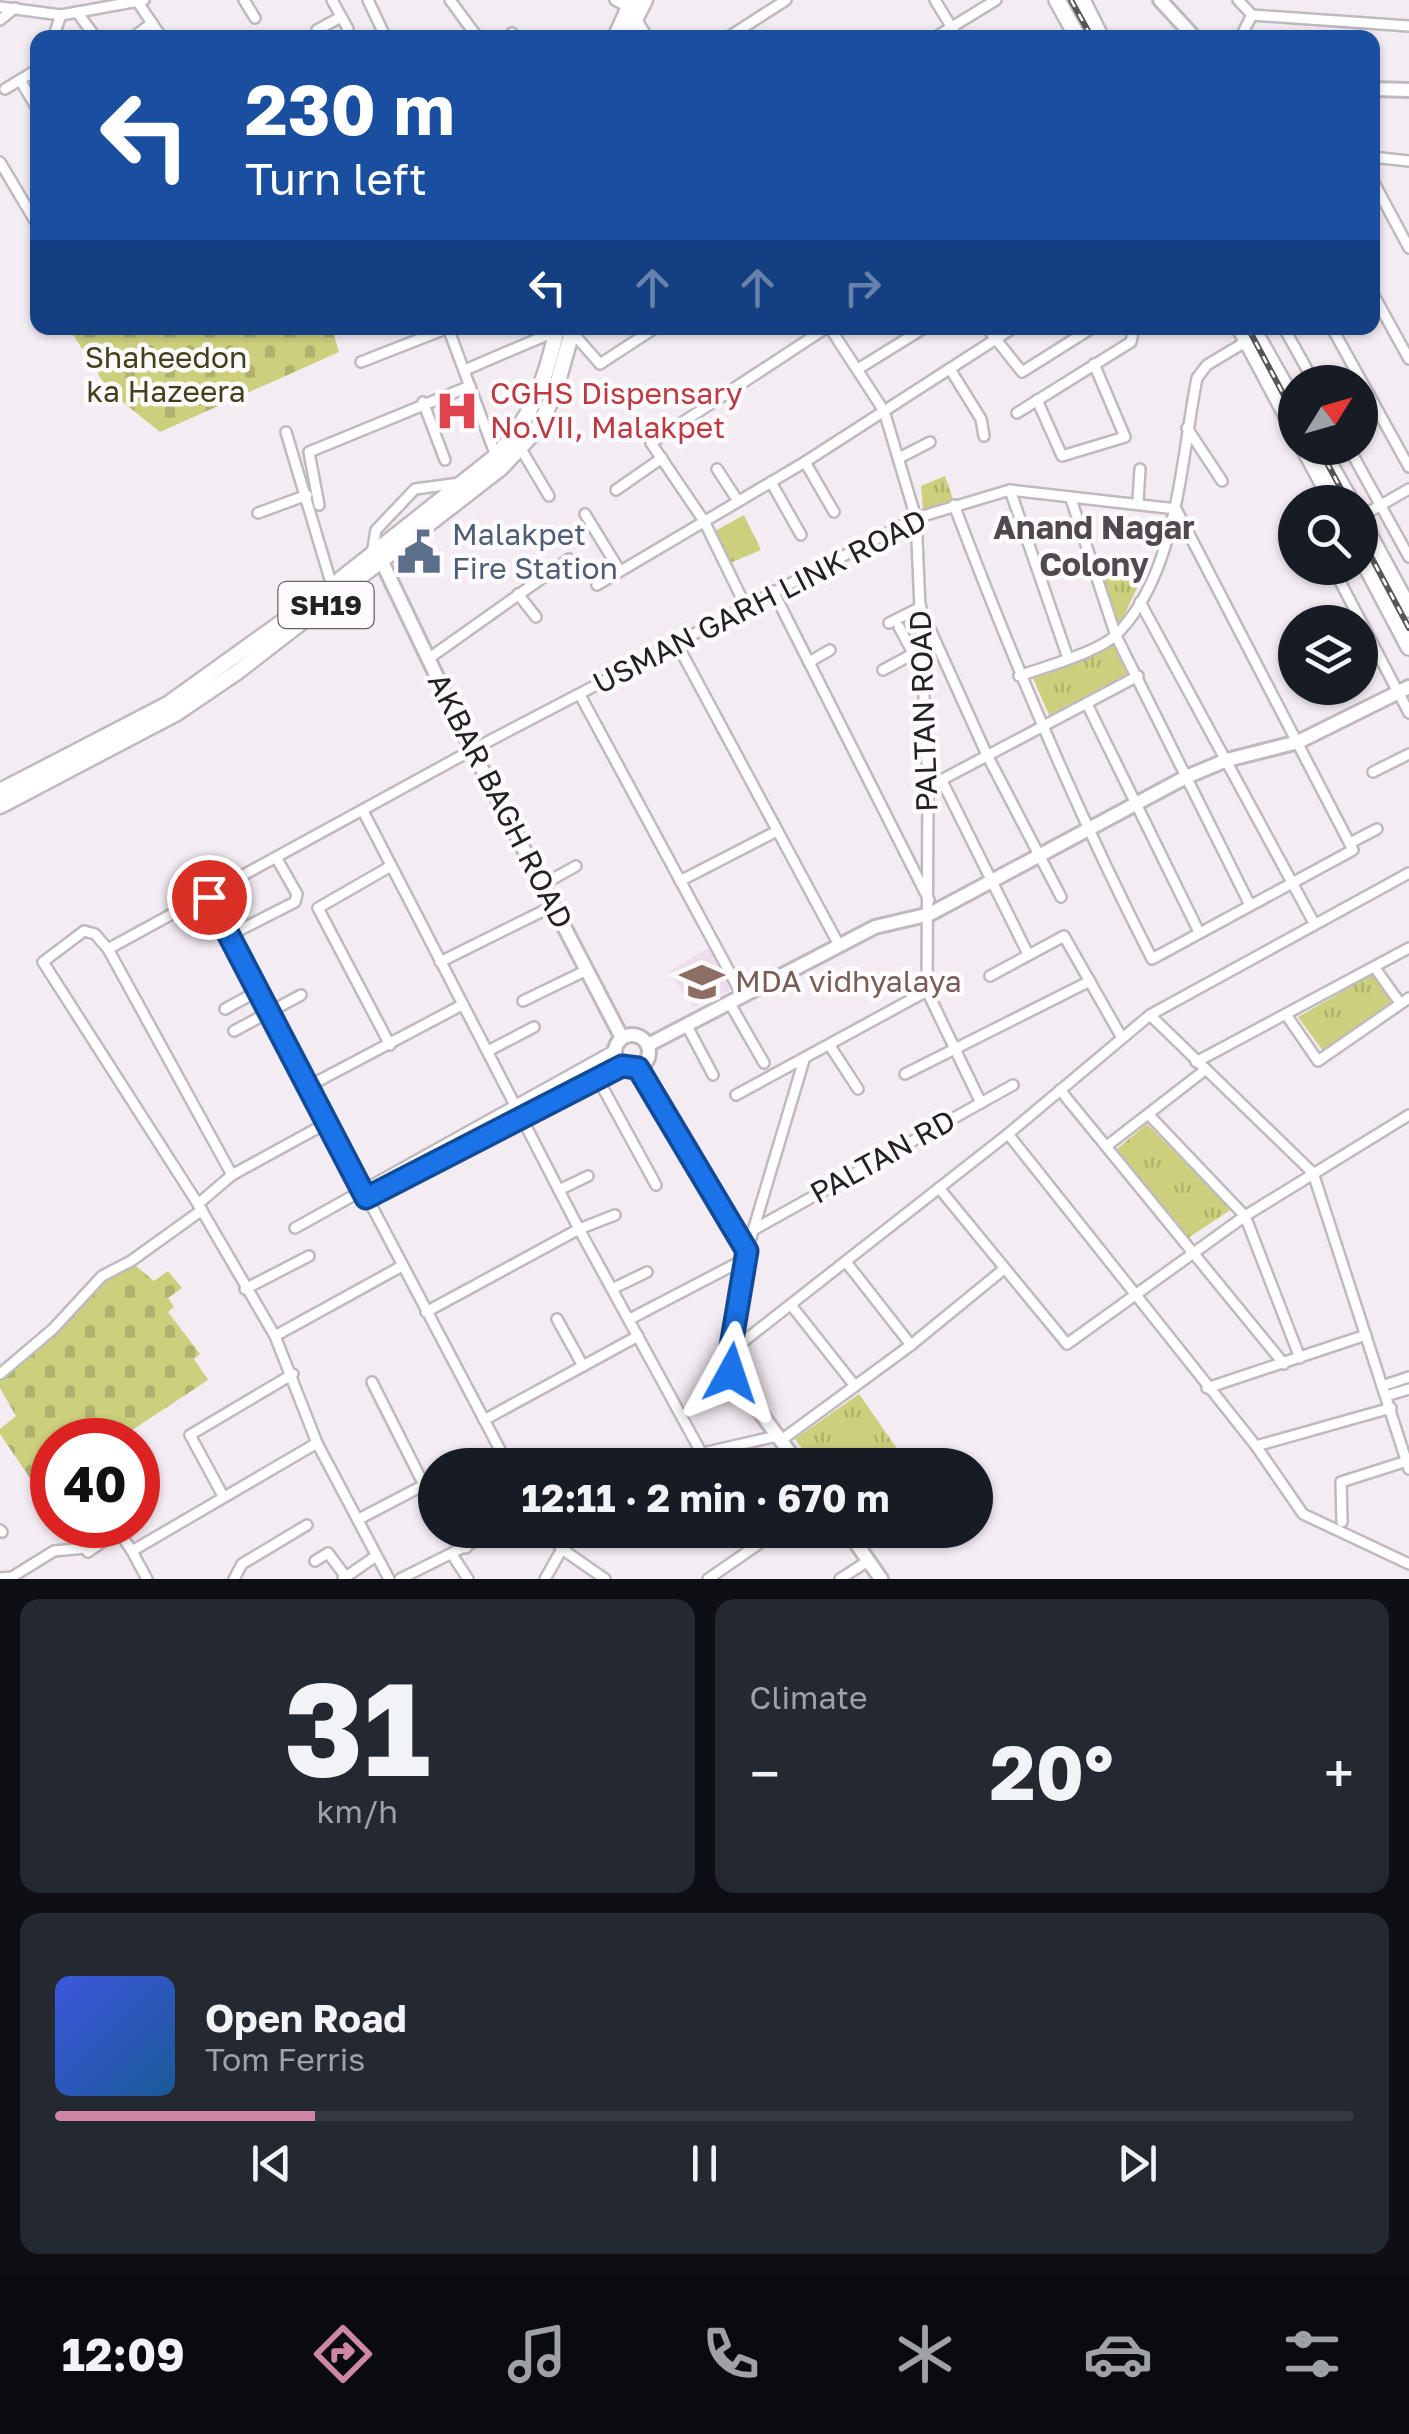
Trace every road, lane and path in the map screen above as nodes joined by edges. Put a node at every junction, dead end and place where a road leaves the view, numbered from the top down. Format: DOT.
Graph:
graph roads {
  1 [pos="30,0"];
  2 [pos="244,0"];
  3 [pos="332,0"];
  4 [pos="368,0"];
  5 [pos="450,0"];
  6 [pos="645,0"];
  7 [pos="786,0"];
  8 [pos="935,0"];
  9 [pos="996,0"];
  10 [pos="1057,0"];
  11 [pos="1082,0"];
  12 [pos="1160,0"];
  13 [pos="1238,0"];
  14 [pos="136,1"];
  15 [pos="627,6"];
  16 [pos="0,7"];
  17 [pos="15,8"];
  18 [pos="34,11"];
  19 [pos="77,12"];
  20 [pos="61,15"];
  21 [pos="1252,15"];
  22 [pos="342,17"];
  23 [pos="254,18"];
  24 [pos="0,20"];
  25 [pos="152,23"];
  26 [pos="951,26"];
  27 [pos="1409,26"];
  28 [pos="348,29"];
  29 [pos="56,30"];
  30 [pos="90,30"];
  31 [pos="143,30"];
  32 [pos="157,30"];
  33 [pos="317,30"];
  34 [pos="382,30"];
  35 [pos="472,30"];
  36 [pos="617,30"];
  37 [pos="643,30"];
  38 [pos="740,30"];
  39 [pos="945,30"];
  40 [pos="953,30"];
  41 [pos="1074,30"];
  42 [pos="1097,30"];
  43 [pos="1188,30"];
  44 [pos="1244,30"];
  45 [pos="30,74"];
  46 [pos="20,80"];
  47 [pos="5,89"];
  48 [pos="1380,89"];
  49 [pos="1409,90"];
  50 [pos="30,97"];
  51 [pos="1380,158"];
  52 [pos="1409,160"];
  53 [pos="0,162"];
  54 [pos="1380,195"];
  55 [pos="30,213"];
  56 [pos="1409,248"];
  57 [pos="1380,307"];
  58 [pos="433,335"];
  59 [pos="451,335"];
  60 [pos="552,335"];
  61 [pos="562,335"];
  62 [pos="563,335"];
  63 [pos="569,335"];
  64 [pos="644,335"];
  65 [pos="817,335"];
  66 [pos="833,335"];
  67 [pos="913,335"];
  68 [pos="992,335"];
  69 [pos="1002,335"];
  70 [pos="1081,335"];
  71 [pos="1132,335"];
  72 [pos="1242,335"];
  73 [pos="1247,335"];
  74 [pos="1248,335"];
  75 [pos="1288,335"];
  76 [pos="1336,335"];
  77 [pos="995,340"];
  78 [pos="1409,360"];
  79 [pos="361,362"];
  80 [pos="1094,364"];
  81 [pos="1305,365"];
  82 [pos="858,369"];
  83 [pos="950,369"];
  84 [pos="466,370"];
  85 [pos="1278,379"];
  86 [pos="470,386"];
  87 [pos="1278,397"];
  88 [pos="1037,400"];
  89 [pos="423,402"];
  90 [pos="884,411"];
  91 [pos="1017,413"];
  92 [pos="1187,428"];
  93 [pos="286,432"];
  94 [pos="984,436"];
  95 [pos="930,442"];
  96 [pos="521,449"];
  97 [pos="496,456"];
  98 [pos="662,458"];
  99 [pos="899,458"];
  100 [pos="446,460"];
  101 [pos="804,462"];
  102 [pos="1358,465"];
  103 [pos="1409,468"];
  104 [pos="717,469"];
  105 [pos="1140,469"];
  106 [pos="770,482"];
  107 [pos="1222,482"];
  108 [pos="460,484"];
  109 [pos="1409,489"];
  110 [pos="616,490"];
  111 [pos="1010,490"];
  112 [pos="307,495"];
  113 [pos="549,496"];
  114 [pos="1070,499"];
  115 [pos="1138,501"];
  116 [pos="738,502"];
  117 [pos="319,506"];
  118 [pos="954,506"];
  119 [pos="1379,506"];
  120 [pos="1176,509"];
  121 [pos="834,512"];
  122 [pos="258,513"];
  123 [pos="585,514"];
  124 [pos="916,518"];
  125 [pos="704,522"];
  126 [pos="801,535"];
  127 [pos="1378,551"];
  128 [pos="1409,557"];
  129 [pos="377,558"];
  130 [pos="569,559"];
  131 [pos="620,571"];
  132 [pos="597,585"];
  133 [pos="1343,585"];
  134 [pos="1376,585"];
  135 [pos="332,586"];
  136 [pos="774,591"];
  137 [pos="518,594"];
  138 [pos="1140,602"];
  139 [pos="746,607"];
  140 [pos="1409,609"];
  141 [pos="922,611"];
  142 [pos="536,617"];
  143 [pos="924,630"];
  144 [pos="1116,636"];
  145 [pos="905,638"];
  146 [pos="676,644"];
  147 [pos="1409,647"];
  148 [pos="924,648"];
  149 [pos="830,650"];
  150 [pos="914,653"];
  151 [pos="1068,658"];
  152 [pos="428,659"];
  153 [pos="809,662"];
  154 [pos="883,670"];
  155 [pos="1019,676"];
  156 [pos="1138,676"];
  157 [pos="1404,690"];
  158 [pos="580,694"];
  159 [pos="1086,704"];
  160 [pos="1409,713"];
  161 [pos="1040,729"];
  162 [pos="1298,742"];
  163 [pos="472,750"];
  164 [pos="1409,754"];
  165 [pos="988,756"];
  166 [pos="1227,760"];
  167 [pos="1374,772"];
  168 [pos="1186,778"];
  169 [pos="942,780"];
  170 [pos="928,787"];
  171 [pos="0,790"];
  172 [pos="0,806"];
  173 [pos="1136,806"];
  174 [pos="363,812"];
  175 [pos="1377,829"];
  176 [pos="778,831"];
  177 [pos="1086,832"];
  178 [pos="1350,844"];
  179 [pos="1038,856"];
  180 [pos="279,862"];
  181 [pos="391,866"];
  182 [pos="576,866"];
  183 [pos="1406,875"];
  184 [pos="680,881"];
  185 [pos="1293,882"];
  186 [pos="990,884"];
  187 [pos="542,885"];
  188 [pos="1409,887"];
  189 [pos="209,897"];
  190 [pos="1061,897"];
  191 [pos="1250,905"];
  192 [pos="553,906"];
  193 [pos="930,908"];
  194 [pos="1314,923"];
  195 [pos="1198,932"];
  196 [pos="840,946"];
  197 [pos="1409,948"];
  198 [pos="108,949"];
  199 [pos="1028,954"];
  200 [pos="440,962"];
  201 [pos="1375,968"];
  202 [pos="587,970"];
  203 [pos="990,976"];
  204 [pos="1090,981"];
  205 [pos="258,991"];
  206 [pos="928,991"];
  207 [pos="302,996"];
  208 [pos="735,999"];
  209 [pos="523,1000"];
  210 [pos="1405,1001"];
  211 [pos="462,1005"];
  212 [pos="224,1009"];
  213 [pos="269,1013"];
  214 [pos="1150,1015"];
  215 [pos="1287,1016"];
  216 [pos="686,1024"];
  217 [pos="534,1027"];
  218 [pos="234,1031"];
  219 [pos="1122,1038"];
  220 [pos="390,1044"];
  221 [pos="618,1044"];
  222 [pos="648,1044"];
  223 [pos="830,1046"];
  224 [pos="955,1046"];
  225 [pos="488,1051"];
  226 [pos="804,1060"];
  227 [pos="1196,1062"];
  228 [pos="764,1063"];
  229 [pos="622,1066"];
  230 [pos="638,1068"];
  231 [pos="1206,1070"];
  232 [pos="905,1074"];
  233 [pos="714,1075"];
  234 [pos="598,1079"];
  235 [pos="1013,1084"];
  236 [pos="307,1086"];
  237 [pos="858,1089"];
  238 [pos="1060,1090"];
  239 [pos="736,1095"];
  240 [pos="982,1103"];
  241 [pos="515,1105"];
  242 [pos="1149,1115"];
  243 [pos="1409,1115"];
  244 [pos="522,1118"];
  245 [pos="326,1124"];
  246 [pos="1008,1134"];
  247 [pos="1108,1144"];
  248 [pos="1313,1173"];
  249 [pos="232,1175"];
  250 [pos="588,1176"];
  251 [pos="656,1184"];
  252 [pos="361,1188"];
  253 [pos="939,1188"];
  254 [pos="559,1190"];
  255 [pos="366,1198"];
  256 [pos="200,1207"];
  257 [pos="615,1215"];
  258 [pos="1245,1216"];
  259 [pos="295,1228"];
  260 [pos="579,1229"];
  261 [pos="753,1230"];
  262 [pos="1194,1252"];
  263 [pos="746,1255"];
  264 [pos="309,1256"];
  265 [pos="846,1262"];
  266 [pos="402,1266"];
  267 [pos="1004,1269"];
  268 [pos="646,1272"];
  269 [pos="245,1288"];
  270 [pos="612,1289"];
  271 [pos="1134,1296"];
  272 [pos="791,1305"];
  273 [pos="426,1312"];
  274 [pos="558,1318"];
  275 [pos="630,1319"];
  276 [pos="1366,1335"];
  277 [pos="276,1336"];
  278 [pos="638,1336"];
  279 [pos="911,1345"];
  280 [pos="730,1352"];
  281 [pos="1300,1358"];
  282 [pos="1284,1364"];
  283 [pos="583,1366"];
  284 [pos="0,1374"];
  285 [pos="292,1374"];
  286 [pos="1409,1377"];
  287 [pos="372,1382"];
  288 [pos="855,1386"];
  289 [pos="1207,1388"];
  290 [pos="1409,1388"];
  291 [pos="1384,1391"];
  292 [pos="1391,1408"];
  293 [pos="484,1420"];
  294 [pos="779,1438"];
  295 [pos="317,1443"];
  296 [pos="1256,1446"];
  297 [pos="499,1448"];
  298 [pos="699,1448"];
  299 [pos="731,1448"];
  300 [pos="786,1448"];
  301 [pos="1408,1465"];
  302 [pos="223,1496"];
  303 [pos="359,1519"];
  304 [pos="1342,1522"];
  305 [pos="307,1525"];
  306 [pos="85,1548"];
  307 [pos="130,1548"];
  308 [pos="466,1548"];
  309 [pos="753,1548"];
  310 [pos="859,1548"];
  311 [pos="562,1550"];
  312 [pos="132,1551"];
  313 [pos="376,1556"];
  314 [pos="453,1556"];
  315 [pos="868,1560"];
  316 [pos="315,1561"];
  317 [pos="1409,1564"];
  318 [pos="0,1578"];
  319 [pos="344,1578"];
  320 [pos="147,1579"];
  321 [pos="234,1579"];
  322 [pos="389,1579"];
  323 [pos="400,1579"];
  324 [pos="468,1579"];
  325 [pos="545,1579"];
  326 [pos="605,1579"];
  327 [pos="708,1579"];
  328 [pos="840,1579"];
  329 [pos="881,1579"];
  1 -- 18 [label="street"];
  2 -- 23 [label="street"];
  3 -- 22 [label="street"];
  4 -- 34 [label="street"];
  5 -- 35 [label="street"];
  6 -- 15 [label="main road"];
  7 -- 38 [label="street"];
  8 -- 26 [label="street"];
  9 -- 26 [label="street"];
  10 -- 41 [label="highway"];
  11 -- 42 [label="highway"];
  12 -- 43 [label="street"];
  13 -- 21 [label="street"];
  14 -- 19 [label="street"];
  14 -- 25 [label="street"];
  15 -- 36 [label="main road"];
  15 -- 37 [label="street"];
  16 -- 17 [label="street"];
  17 -- 18 [label="street"];
  17 -- 24 [label="street"];
  18 -- 20 [label="street"];
  19 -- 20 [label="street"];
  19 -- 30 [label="street"];
  20 -- 29 [label="street"];
  21 -- 27 [label="street"];
  21 -- 44 [label="street"];
  22 -- 28 [label="street"];
  22 -- 33 [label="street"];
  25 -- 31 [label="street"];
  25 -- 32 [label="street"];
  26 -- 39 [label="street"];
  26 -- 40 [label="street"];
  45 -- 46 [label="street"];
  46 -- 47 [label="street"];
  46 -- 50 [label="street"];
  48 -- 49 [label="street"];
  51 -- 52 [label="street"];
  53 -- 55 [label="street"];
  54 -- 56 [label="street"];
  57 -- 78 [label="street"];
  58 -- 79 [label="street"];
  59 -- 84 [label="street"];
  60 -- 84 [label="street"];
  61 -- 97 [label="main road, SH19"];
  62 -- 96 [label="main road, SH19"];
  63 -- 64 [label="street"];
  65 -- 98 [label="street"];
  66 -- 82 [label="street, PALTAN ROAD"];
  67 -- 82 [label="street"];
  68 -- 77 [label="street"];
  69 -- 77 [label="street"];
  70 -- 77 [label="street"];
  71 -- 80 [label="street"];
  72 -- 92 [label="street"];
  73 -- 87 [label="highway"];
  74 -- 85 [label="highway"];
  75 -- 81 [label="street"];
  76 -- 103 [label="street"];
  77 -- 83 [label="street"];
  80 -- 88 [label="street"];
  80 -- 88 [label="street"];
  82 -- 90 [label="street, PALTAN ROAD"];
  83 -- 90 [label="street"];
  83 -- 94 [label="street"];
  84 -- 86 [label="street"];
  86 -- 89 [label="street"];
  86 -- 97 [label="street"];
  88 -- 91 [label="street"];
  89 -- 100 [label="street"];
  89 -- 117 [label="street"];
  90 -- 99 [label="street, PALTAN ROAD"];
  90 -- 101 [label="street"];
  92 -- 107 [label="street"];
  92 -- 120 [label="street"];
  93 -- 112 [label="street"];
  95 -- 99 [label="street"];
  96 -- 113 [label="street"];
  96 -- 129 [label="main road, SH19"];
  97 -- 108 [label="main road, SH19"];
  98 -- 110 [label="street"];
  98 -- 125 [label="street"];
  99 -- 124 [label="street, PALTAN ROAD"];
  101 -- 106 [label="street"];
  101 -- 121 [label="street"];
  102 -- 119 [label="street"];
  104 -- 116 [label="street"];
  105 -- 115 [label="street"];
  106 -- 116 [label="street"];
  106 -- 126 [label="street"];
  108 -- 129 [label="main road, SH19"];
  108 -- 129 [label="street"];
  109 -- 119 [label="street"];
  111 -- 114 [label="street, USMAN GARH LINK ROAD"];
  111 -- 118 [label="street, USMAN GARH LINK ROAD"];
  111 -- 151 [label="street"];
  112 -- 122 [label="street"];
  112 -- 135 [label="street"];
  114 -- 115 [label="street, USMAN GARH LINK ROAD"];
  114 -- 144 [label="street"];
  115 -- 120 [label="street, USMAN GARH LINK ROAD"];
  116 -- 125 [label="street"];
  118 -- 124 [label="street, USMAN GARH LINK ROAD"];
  118 -- 155 [label="street"];
  119 -- 128 [label="street"];
  120 -- 138 [label="street"];
  120 -- 162 [label="street"];
  123 -- 131 [label="street"];
  124 -- 136 [label="street, USMAN GARH LINK ROAD"];
  124 -- 141 [label="street, PALTAN ROAD"];
  125 -- 131 [label="street"];
  125 -- 139 [label="street"];
  127 -- 140 [label="highway"];
  129 -- 135 [label="main road, SH19"];
  129 -- 152 [label="street, AKBAR BAGH ROAD"];
  129 -- 172 [label="main road, SH19"];
  130 -- 137 [label="street"];
  131 -- 132 [label="street"];
  133 -- 157 [label="street"];
  134 -- 147 [label="highway"];
  135 -- 171 [label="main road, SH19"];
  136 -- 139 [label="street, USMAN GARH LINK ROAD"];
  136 -- 153 [label="street"];
  137 -- 142 [label="street"];
  137 -- 152 [label="street"];
  138 -- 144 [label="street"];
  138 -- 166 [label="street"];
  139 -- 146 [label="street, USMAN GARH LINK ROAD"];
  141 -- 143 [label="street, PALTAN ROAD"];
  141 -- 145 [label="street"];
  141 -- 165 [label="street"];
  143 -- 145 [label="street"];
  143 -- 148 [label="street, PALTAN ROAD"];
  144 -- 151 [label="street"];
  144 -- 156 [label="street"];
  145 -- 150 [label="street"];
  146 -- 158 [label="street, USMAN GARH LINK ROAD"];
  146 -- 176 [label="street"];
  148 -- 150 [label="street"];
  148 -- 170 [label="street, PALTAN ROAD"];
  149 -- 153 [label="street"];
  150 -- 154 [label="street"];
  151 -- 155 [label="street"];
  152 -- 163 [label="street, AKBAR BAGH ROAD"];
  153 -- 193 [label="street"];
  155 -- 161 [label="street"];
  156 -- 159 [label="street"];
  156 -- 168 [label="street"];
  157 -- 160 [label="street"];
  157 -- 162 [label="street"];
  158 -- 163 [label="street, USMAN GARH LINK ROAD"];
  158 -- 184 [label="street"];
  159 -- 161 [label="street"];
  159 -- 173 [label="street"];
  161 -- 165 [label="street"];
  161 -- 177 [label="street"];
  162 -- 166 [label="street"];
  162 -- 178 [label="street"];
  163 -- 174 [label="street, USMAN GARH LINK ROAD"];
  163 -- 187 [label="street, AKBAR BAGH ROAD"];
  164 -- 167 [label="street"];
  165 -- 169 [label="street"];
  165 -- 179 [label="street"];
  166 -- 168 [label="street"];
  166 -- 185 [label="street"];
  168 -- 173 [label="street"];
  168 -- 191 [label="street"];
  169 -- 170 [label="street"];
  169 -- 186 [label="street"];
  170 -- 193 [label="street, PALTAN ROAD"];
  173 -- 177 [label="street"];
  173 -- 195 [label="street"];
  174 -- 180 [label="street, USMAN GARH LINK ROAD"];
  174 -- 181 [label="street"];
  175 -- 178 [label="street"];
  176 -- 184 [label="street"];
  176 -- 196 [label="street"];
  177 -- 179 [label="street"];
  177 -- 195 [label="street"];
  178 -- 185 [label="street"];
  179 -- 186 [label="street"];
  179 -- 190 [label="street"];
  180 -- 180 [label="street"];
  180 -- 189 [label="street"];
  181 -- 200 [label="street"];
  181 -- 220 [label="street"];
  182 -- 187 [label="street"];
  183 -- 188 [label="street"];
  183 -- 194 [label="street"];
  184 -- 208 [label="street"];
  185 -- 191 [label="street"];
  185 -- 194 [label="street"];
  186 -- 193 [label="street"];
  186 -- 199 [label="street"];
  187 -- 192 [label="street, AKBAR BAGH ROAD"];
  189 -- 198 [label="street"];
  189 -- 205 [label="street"];
  191 -- 195 [label="street"];
  192 -- 200 [label="street"];
  192 -- 202 [label="street, AKBAR BAGH ROAD"];
  193 -- 196 [label="street"];
  193 -- 206 [label="street, PALTAN ROAD"];
  194 -- 214 [label="street"];
  196 -- 208 [label="street"];
  197 -- 201 [label="street"];
  198 -- 249 [label="street"];
  198 -- 256 [label="street"];
  199 -- 203 [label="street"];
  199 -- 204 [label="street"];
  200 -- 211 [label="street"];
  201 -- 210 [label="street"];
  201 -- 215 [label="street"];
  202 -- 209 [label="street"];
  202 -- 221 [label="street, AKBAR BAGH ROAD"];
  204 -- 219 [label="street"];
  204 -- 224 [label="street"];
  205 -- 212 [label="street"];
  205 -- 213 [label="street"];
  206 -- 223 [label="street"];
  206 -- 224 [label="street, PALTAN ROAD"];
  207 -- 213 [label="street"];
  208 -- 216 [label="street"];
  208 -- 228 [label="street"];
  210 -- 215 [label="street"];
  211 -- 220 [label="street"];
  211 -- 225 [label="street"];
  213 -- 218 [label="street"];
  213 -- 236 [label="street"];
  214 -- 219 [label="street"];
  214 -- 227 [label="street"];
  215 -- 227 [label="street"];
  216 -- 222 [label="street"];
  216 -- 233 [label="street"];
  217 -- 225 [label="street"];
  219 -- 238 [label="street"];
  220 -- 236 [label="street"];
  221 -- 222 [label="street"];
  221 -- 229 [label="street, AKBAR BAGH ROAD"];
  221 -- 241 [label="street"];
  222 -- 230 [label="street"];
  223 -- 226 [label="street"];
  223 -- 237 [label="street"];
  224 -- 232 [label="street"];
  224 -- 240 [label="street, PALTAN ROAD"];
  225 -- 241 [label="street"];
  226 -- 239 [label="street"];
  226 -- 261 [label="street"];
  227 -- 231 [label="street"];
  229 -- 230 [label="street"];
  229 -- 234 [label="street"];
  230 -- 263 [label="street"];
  231 -- 242 [label="street"];
  231 -- 248 [label="street"];
  234 -- 244 [label="street"];
  234 -- 251 [label="street"];
  235 -- 240 [label="street, PALTAN RD"];
  236 -- 245 [label="street"];
  238 -- 246 [label="street"];
  238 -- 247 [label="street"];
  240 -- 261 [label="street, PALTAN RD"];
  241 -- 244 [label="street"];
  241 -- 252 [label="street"];
  242 -- 247 [label="street"];
  242 -- 258 [label="street"];
  243 -- 248 [label="street"];
  244 -- 254 [label="street"];
  244 -- 255 [label="street"];
  245 -- 249 [label="street"];
  245 -- 252 [label="street"];
  246 -- 253 [label="street"];
  246 -- 271 [label="street"];
  247 -- 262 [label="street"];
  248 -- 258 [label="street"];
  248 -- 276 [label="street"];
  249 -- 256 [label="street"];
  250 -- 254 [label="street"];
  252 -- 255 [label="street"];
  252 -- 259 [label="street"];
  253 -- 265 [label="street"];
  253 -- 267 [label="street"];
  254 -- 260 [label="street"];
  255 -- 266 [label="street"];
  256 -- 269 [label="street"];
  256 -- 284 [label="street"];
  257 -- 260 [label="street"];
  258 -- 262 [label="street"];
  258 -- 281 [label="street"];
  260 -- 270 [label="street"];
  260 -- 273 [label="street"];
  261 -- 263 [label="street"];
  262 -- 271 [label="street"];
  262 -- 282 [label="street"];
  263 -- 275 [label="street"];
  263 -- 280 [label="street"];
  264 -- 269 [label="street"];
  265 -- 272 [label="street"];
  265 -- 279 [label="street"];
  266 -- 273 [label="street"];
  266 -- 277 [label="street"];
  267 -- 271 [label="street"];
  267 -- 279 [label="street"];
  268 -- 270 [label="street"];
  269 -- 277 [label="street"];
  270 -- 275 [label="street"];
  271 -- 289 [label="street"];
  272 -- 280 [label="street"];
  272 -- 288 [label="street"];
  273 -- 293 [label="street"];
  274 -- 283 [label="street"];
  275 -- 278 [label="street"];
  276 -- 281 [label="street"];
  276 -- 291 [label="street"];
  277 -- 285 [label="street"];
  278 -- 283 [label="street"];
  278 -- 298 [label="street"];
  279 -- 288 [label="street"];
  280 -- 294 [label="street"];
  281 -- 282 [label="street"];
  282 -- 289 [label="street"];
  283 -- 293 [label="street"];
  285 -- 295 [label="street"];
  285 -- 302 [label="street"];
  286 -- 291 [label="street"];
  287 -- 303 [label="street"];
  288 -- 294 [label="street"];
  289 -- 296 [label="street"];
  290 -- 291 [label="street"];
  291 -- 292 [label="street"];
  292 -- 296 [label="street"];
  292 -- 301 [label="street"];
  293 -- 297 [label="street"];
  294 -- 299 [label="street"];
  294 -- 300 [label="street"];
  295 -- 302 [label="street"];
  295 -- 303 [label="street"];
  296 -- 317 [label="street"];
  301 -- 304 [label="street"];
  302 -- 312 [label="street"];
  303 -- 313 [label="street"];
  305 -- 321 [label="street"];
  306 -- 318 [label="street"];
  307 -- 312 [label="street"];
  308 -- 314 [label="street"];
  309 -- 327 [label="street"];
  310 -- 315 [label="street"];
  311 -- 325 [label="street"];
  311 -- 326 [label="street"];
  312 -- 320 [label="street"];
  313 -- 319 [label="street"];
  313 -- 322 [label="street"];
  314 -- 323 [label="street"];
  314 -- 324 [label="street"];
  315 -- 328 [label="street"];
  315 -- 329 [label="street"];
  316 -- 319 [label="street"];
}
